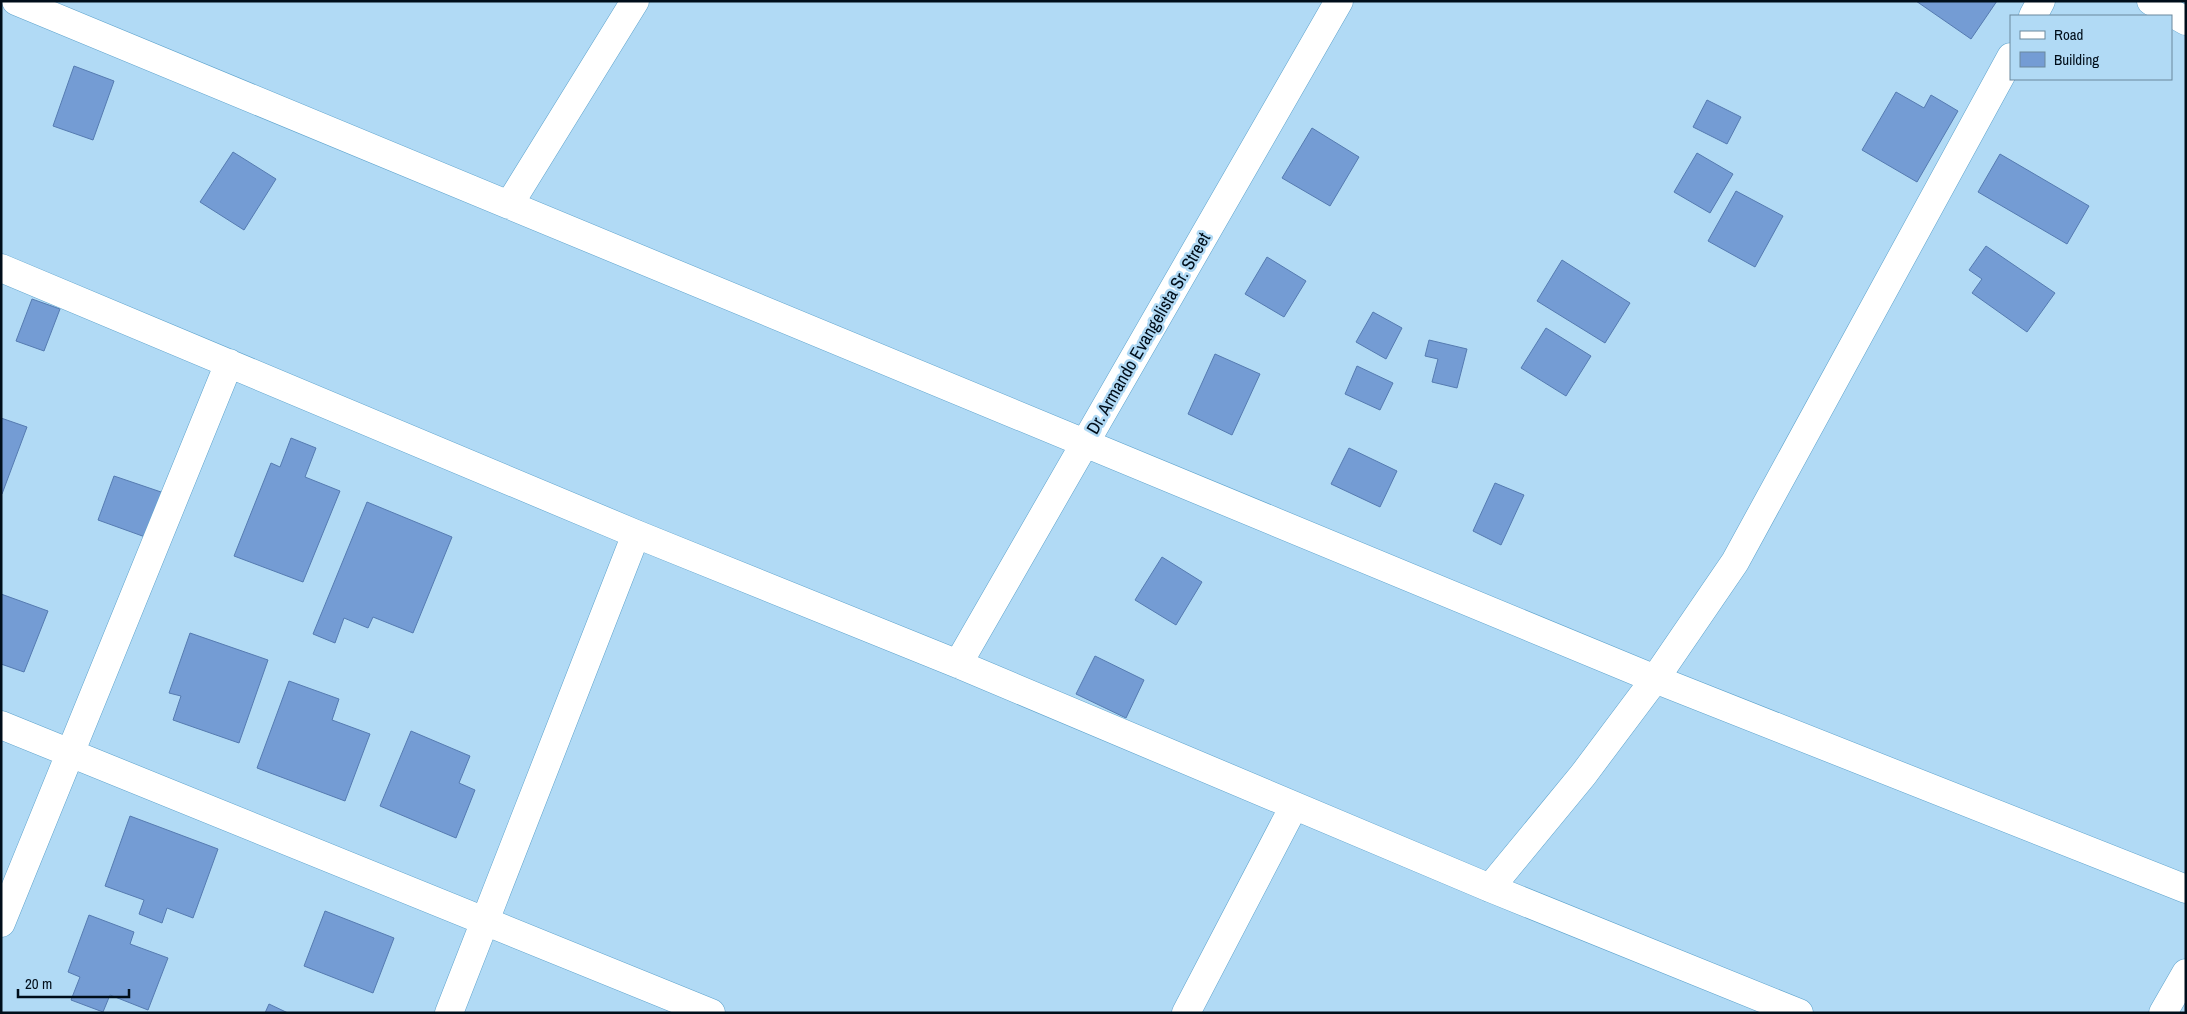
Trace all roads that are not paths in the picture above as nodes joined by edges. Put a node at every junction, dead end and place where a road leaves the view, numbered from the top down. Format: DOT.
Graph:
graph roads {
  1 [pos="16,1"];
  2 [pos="635,1"];
  3 [pos="1339,1"];
  4 [pos="2041,1"];
  5 [pos="2151,1"];
  6 [pos="2034,15"];
  7 [pos="2186,21"];
  8 [pos="2010,59"];
  9 [pos="509,204"];
  10 [pos="1,268"];
  11 [pos="229,363"];
  12 [pos="1085,442"];
  13 [pos="636,534"];
  14 [pos="958,664"];
  15 [pos="1655,680"];
  16 [pos="1,725"];
  17 [pos="72,754"];
  18 [pos="1294,806"];
  19 [pos="1490,888"];
  20 [pos="2186,889"];
  21 [pos="485,922"];
  22 [pos="1,923"];
  23 [pos="2186,973"];
  24 [pos="449,1013"];
  25 [pos="711,1013"];
  26 [pos="1186,1013"];
  27 [pos="1799,1013"];
  28 [pos="2163,1013"];
  1 -- 9 [label="street"];
  2 -- 9 [label="street"];
  3 -- 12 [label="street, Dr. Armando Evangelista Sr. Street"];
  4 -- 6 [label="street"];
  5 -- 7 [label="street"];
  8 -- 15 [label="street"];
  9 -- 12 [label="street"];
  10 -- 11 [label="street"];
  11 -- 13 [label="street"];
  11 -- 17 [label="street"];
  12 -- 14 [label="street, Dr. Armando Evangelista Sr. Street"];
  12 -- 15 [label="street"];
  13 -- 14 [label="street"];
  13 -- 21 [label="street"];
  14 -- 18 [label="street"];
  15 -- 19 [label="street"];
  15 -- 20 [label="street"];
  16 -- 17 [label="street"];
  17 -- 21 [label="street"];
  17 -- 22 [label="street"];
  18 -- 19 [label="street"];
  18 -- 26 [label="street"];
  19 -- 27 [label="street"];
  21 -- 24 [label="street"];
  21 -- 25 [label="street"];
  23 -- 28 [label="street"];
}
